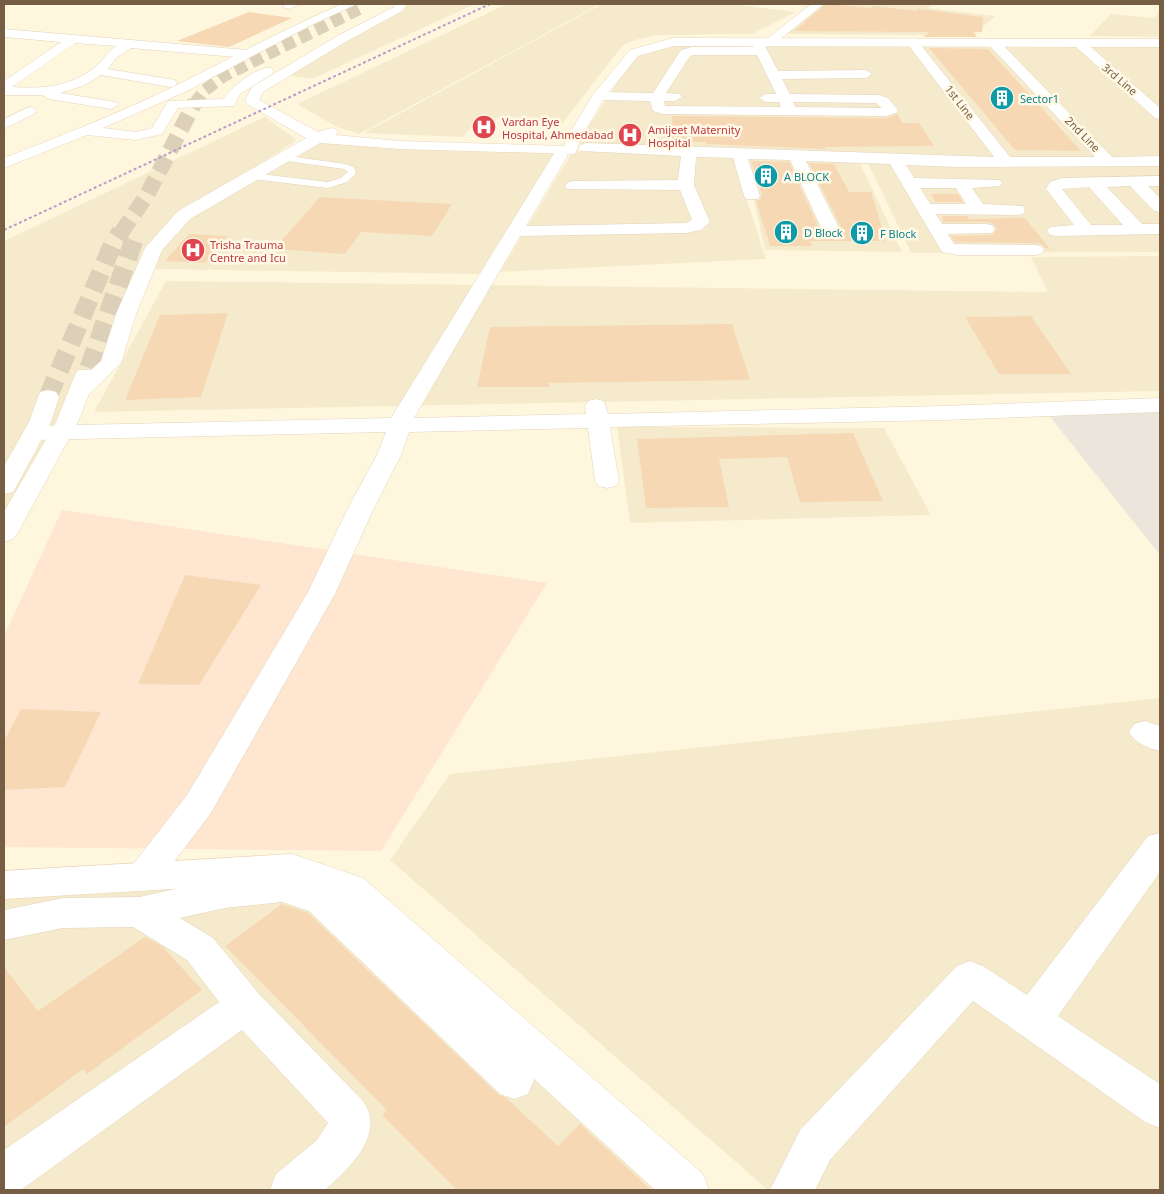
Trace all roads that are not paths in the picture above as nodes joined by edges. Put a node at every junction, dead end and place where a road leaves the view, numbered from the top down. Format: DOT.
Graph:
graph roads {
  1 [pos="351,4"];
  2 [pos="384,4"];
  3 [pos="401,4"];
  4 [pos="818,4"];
  5 [pos="372,10"];
  6 [pos="7,35"];
  7 [pos="1160,38"];
  8 [pos="73,39"];
  9 [pos="912,42"];
  10 [pos="766,43"];
  11 [pos="994,43"];
  12 [pos="1079,43"];
  13 [pos="1160,43"];
  14 [pos="128,44"];
  15 [pos="200,50"];
  16 [pos="247,54"];
  17 [pos="314,57"];
  18 [pos="109,59"];
  19 [pos="126,61"];
  20 [pos="171,61"];
  21 [pos="98,71"];
  22 [pos="866,74"];
  23 [pos="773,75"];
  24 [pos="78,82"];
  25 [pos="170,83"];
  26 [pos="97,86"];
  27 [pos="4,87"];
  28 [pos="4,91"];
  29 [pos="37,93"];
  30 [pos="599,96"];
  31 [pos="657,97"];
  32 [pos="111,105"];
  33 [pos="787,105"];
  34 [pos="29,111"];
  35 [pos="1160,115"];
  36 [pos="4,125"];
  37 [pos="85,131"];
  38 [pos="324,135"];
  39 [pos="567,149"];
  40 [pos="689,152"];
  41 [pos="739,154"];
  42 [pos="796,156"];
  43 [pos="282,158"];
  44 [pos="895,160"];
  45 [pos="1006,162"];
  46 [pos="1109,162"];
  47 [pos="4,163"];
  48 [pos="1157,165"];
  49 [pos="659,170"];
  50 [pos="252,176"];
  51 [pos="687,178"];
  52 [pos="1160,181"];
  53 [pos="1135,182"];
  54 [pos="909,183"];
  55 [pos="961,183"];
  56 [pos="994,183"];
  57 [pos="1094,183"];
  58 [pos="573,186"];
  59 [pos="752,196"];
  60 [pos="1160,207"];
  61 [pos="925,209"];
  62 [pos="978,209"];
  63 [pos="677,210"];
  64 [pos="696,210"];
  65 [pos="1016,210"];
  66 [pos="937,229"];
  67 [pos="986,229"];
  68 [pos="1160,229"];
  69 [pos="1086,230"];
  70 [pos="1137,230"];
  71 [pos="514,231"];
  72 [pos="1056,231"];
  73 [pos="832,232"];
  74 [pos="1035,250"];
  75 [pos="88,368"];
  76 [pos="79,392"];
  77 [pos="1160,393"];
  78 [pos="48,397"];
  79 [pos="1160,405"];
  80 [pos="597,414"];
  81 [pos="402,419"];
  82 [pos="50,427"];
  83 [pos="608,481"];
  84 [pos="4,487"];
  85 [pos="4,534"];
  86 [pos="1160,846"];
  87 [pos="4,885"];
  88 [pos="141,895"];
  89 [pos="4,925"];
  90 [pos="245,1006"];
  91 [pos="1032,1020"];
  92 [pos="514,1080"];
  93 [pos="1160,1108"];
  94 [pos="4,1176"];
  95 [pos="292,1190"];
  96 [pos="687,1190"];
  97 [pos="792,1190"];
  1 -- 16 [label="street"];
  2 -- 5 [label="street"];
  3 -- 17 [label="street"];
  4 -- 10 [label="street"];
  6 -- 8 [label="street"];
  7 -- 10 [label="street"];
  8 -- 14 [label="street"];
  8 -- 27 [label="street"];
  9 -- 10 [label="street"];
  9 -- 11 [label="street"];
  9 -- 45 [label="street, 1st Line"];
  10 -- 23 [label="street"];
  10 -- 30 [label="street"];
  10 -- 31 [label="street"];
  10 -- 39 [label="street"];
  11 -- 12 [label="street"];
  11 -- 46 [label="street, 2nd Line"];
  12 -- 13 [label="street"];
  12 -- 35 [label="street, 3rd Line"];
  14 -- 15 [label="street"];
  14 -- 18 [label="street"];
  15 -- 16 [label="street"];
  15 -- 20 [label="street"];
  16 -- 37 [label="street"];
  17 -- 37 [label="street"];
  17 -- 38 [label="street"];
  18 -- 19 [label="street"];
  18 -- 21 [label="street"];
  21 -- 24 [label="street"];
  21 -- 25 [label="street"];
  22 -- 23 [label="street"];
  23 -- 33 [label="street"];
  24 -- 26 [label="street"];
  24 -- 29 [label="street"];
  28 -- 29 [label="street"];
  29 -- 32 [label="street"];
  30 -- 31 [label="street"];
  30 -- 39 [label="street"];
  31 -- 33 [label="street"];
  33 -- 33 [label="street"];
  34 -- 36 [label="street"];
  37 -- 47 [label="street"];
  38 -- 39 [label="street"];
  38 -- 43 [label="street"];
  39 -- 40 [label="street"];
  39 -- 71 [label="street"];
  40 -- 41 [label="street"];
  40 -- 51 [label="street"];
  41 -- 42 [label="street"];
  41 -- 59 [label="street"];
  42 -- 44 [label="street"];
  42 -- 73 [label="street"];
  43 -- 50 [label="street"];
  43 -- 50 [label="lane"];
  44 -- 45 [label="street"];
  44 -- 54 [label="street"];
  45 -- 46 [label="street"];
  46 -- 48 [label="street"];
  49 -- 51 [label="street"];
  50 -- 76 [label="street"];
  51 -- 58 [label="street"];
  51 -- 64 [label="street"];
  52 -- 53 [label="street"];
  53 -- 57 [label="street"];
  53 -- 60 [label="street"];
  54 -- 55 [label="street"];
  54 -- 61 [label="street"];
  55 -- 56 [label="street"];
  55 -- 62 [label="street"];
  57 -- 69 [label="street"];
  57 -- 70 [label="street"];
  61 -- 62 [label="street"];
  61 -- 66 [label="street"];
  62 -- 65 [label="street"];
  63 -- 64 [label="street"];
  64 -- 71 [label="street"];
  66 -- 67 [label="street"];
  66 -- 74 [label="street"];
  68 -- 70 [label="street"];
  69 -- 70 [label="street"];
  69 -- 72 [label="street"];
  71 -- 81 [label="street"];
  75 -- 76 [label="street"];
  76 -- 82 [label="street"];
  77 -- 80 [label="street"];
  78 -- 82 [label="street"];
  79 -- 80 [label="street"];
  80 -- 81 [label="street"];
  80 -- 83 [label="street"];
  81 -- 82 [label="street"];
  81 -- 88 [label="street"];
  82 -- 84 [label="street"];
  82 -- 85 [label="street"];
  86 -- 91 [label="street"];
  87 -- 88 [label="street"];
  88 -- 89 [label="street"];
  88 -- 90 [label="street"];
  88 -- 92 [label="street"];
  88 -- 96 [label="street"];
  90 -- 94 [label="street"];
  90 -- 95 [label="street"];
  91 -- 93 [label="street"];
  91 -- 97 [label="street"];
}
